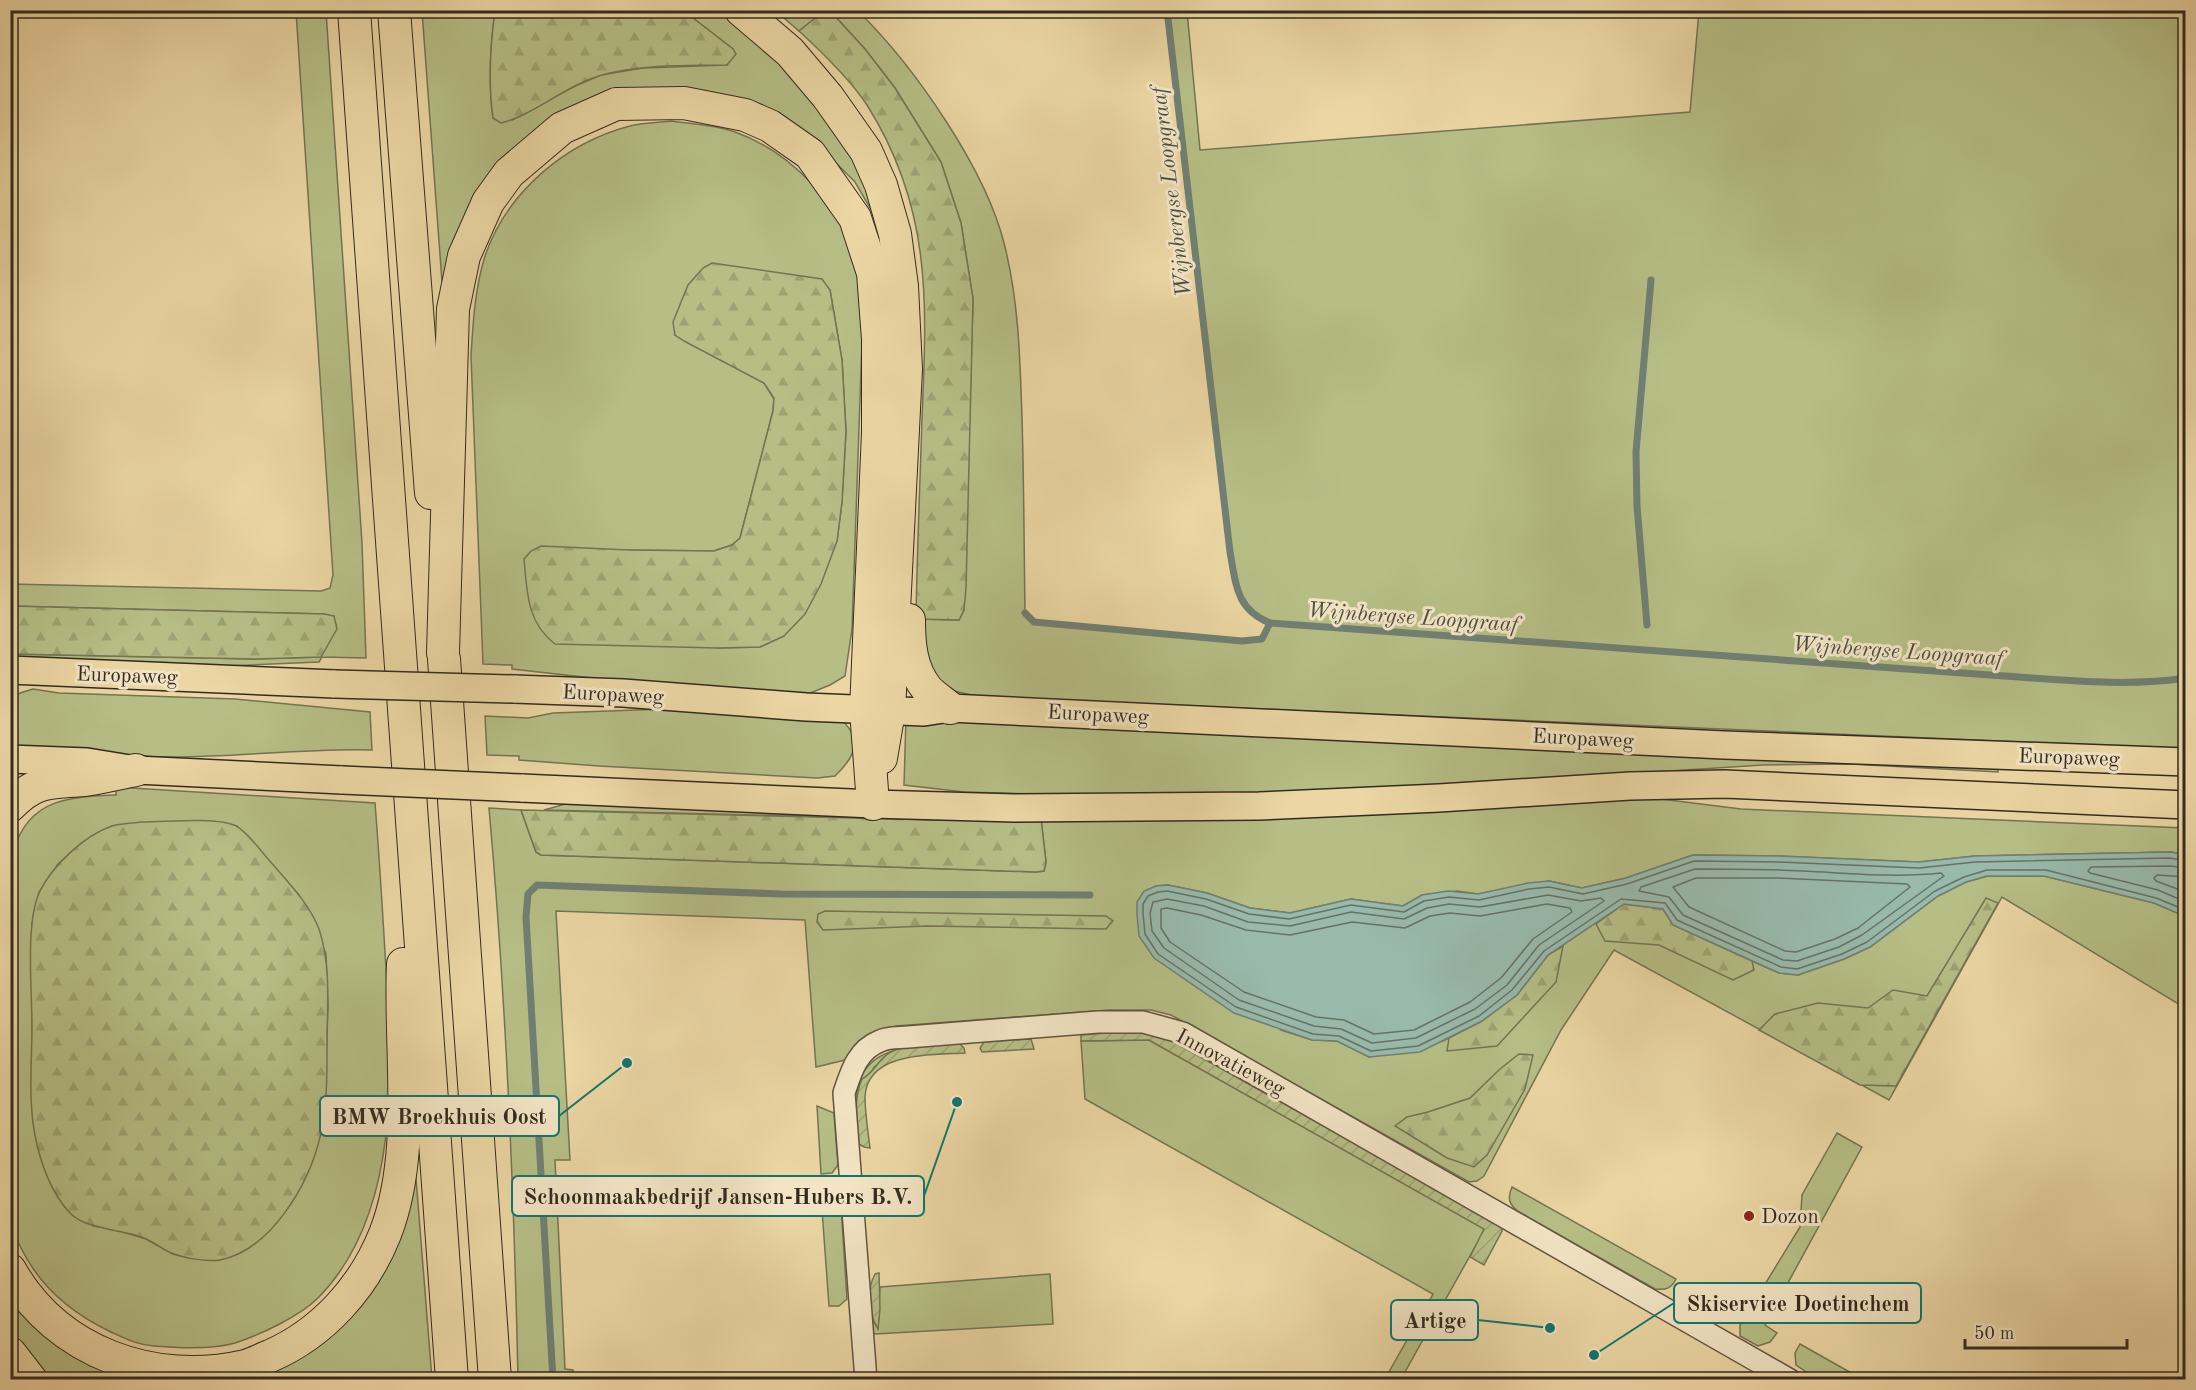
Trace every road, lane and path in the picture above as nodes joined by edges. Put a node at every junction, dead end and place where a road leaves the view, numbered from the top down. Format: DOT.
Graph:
graph roads {
  1 [pos="354,10"];
  2 [pos="394,10"];
  3 [pos="741,10"];
  4 [pos="897,543"];
  5 [pos="443,653"];
  6 [pos="10,670"];
  7 [pos="950,708"];
  8 [pos="877,710"];
  9 [pos="10,759"];
  10 [pos="2186,762"];
  11 [pos="136,770"];
  12 [pos="873,804"];
  13 [pos="2186,805"];
  14 [pos="10,806"];
  15 [pos="412,831"];
  16 [pos="10,1270"];
  17 [pos="10,1353"];
  18 [pos="31,1380"];
  19 [pos="452,1380"];
  20 [pos="495,1380"];
  21 [pos="866,1380"];
  22 [pos="1790,1380"];
  1 -- 15 [label="highway"];
  2 -- 5 [label="highway"];
  3 -- 4 [label="highway"];
  4 -- 7 [label="highway"];
  4 -- 8 [label="highway"];
  5 -- 8 [label="highway"];
  5 -- 20 [label="highway"];
  6 -- 8 [label="main road, Europaweg, bridge"];
  7 -- 8 [label="main road, Europaweg"];
  7 -- 10 [label="main road, Europaweg"];
  8 -- 12 [label="highway"];
  9 -- 11 [label="main road, Europaweg"];
  11 -- 12 [label="main road, Europaweg, bridge"];
  11 -- 14 [label="highway"];
  12 -- 13 [label="main road, Europaweg"];
  15 -- 16 [label="highway"];
  15 -- 19 [label="highway"];
  17 -- 18 [label="highway"];
  21 -- 22 [label="street, Innovatieweg"];
}
